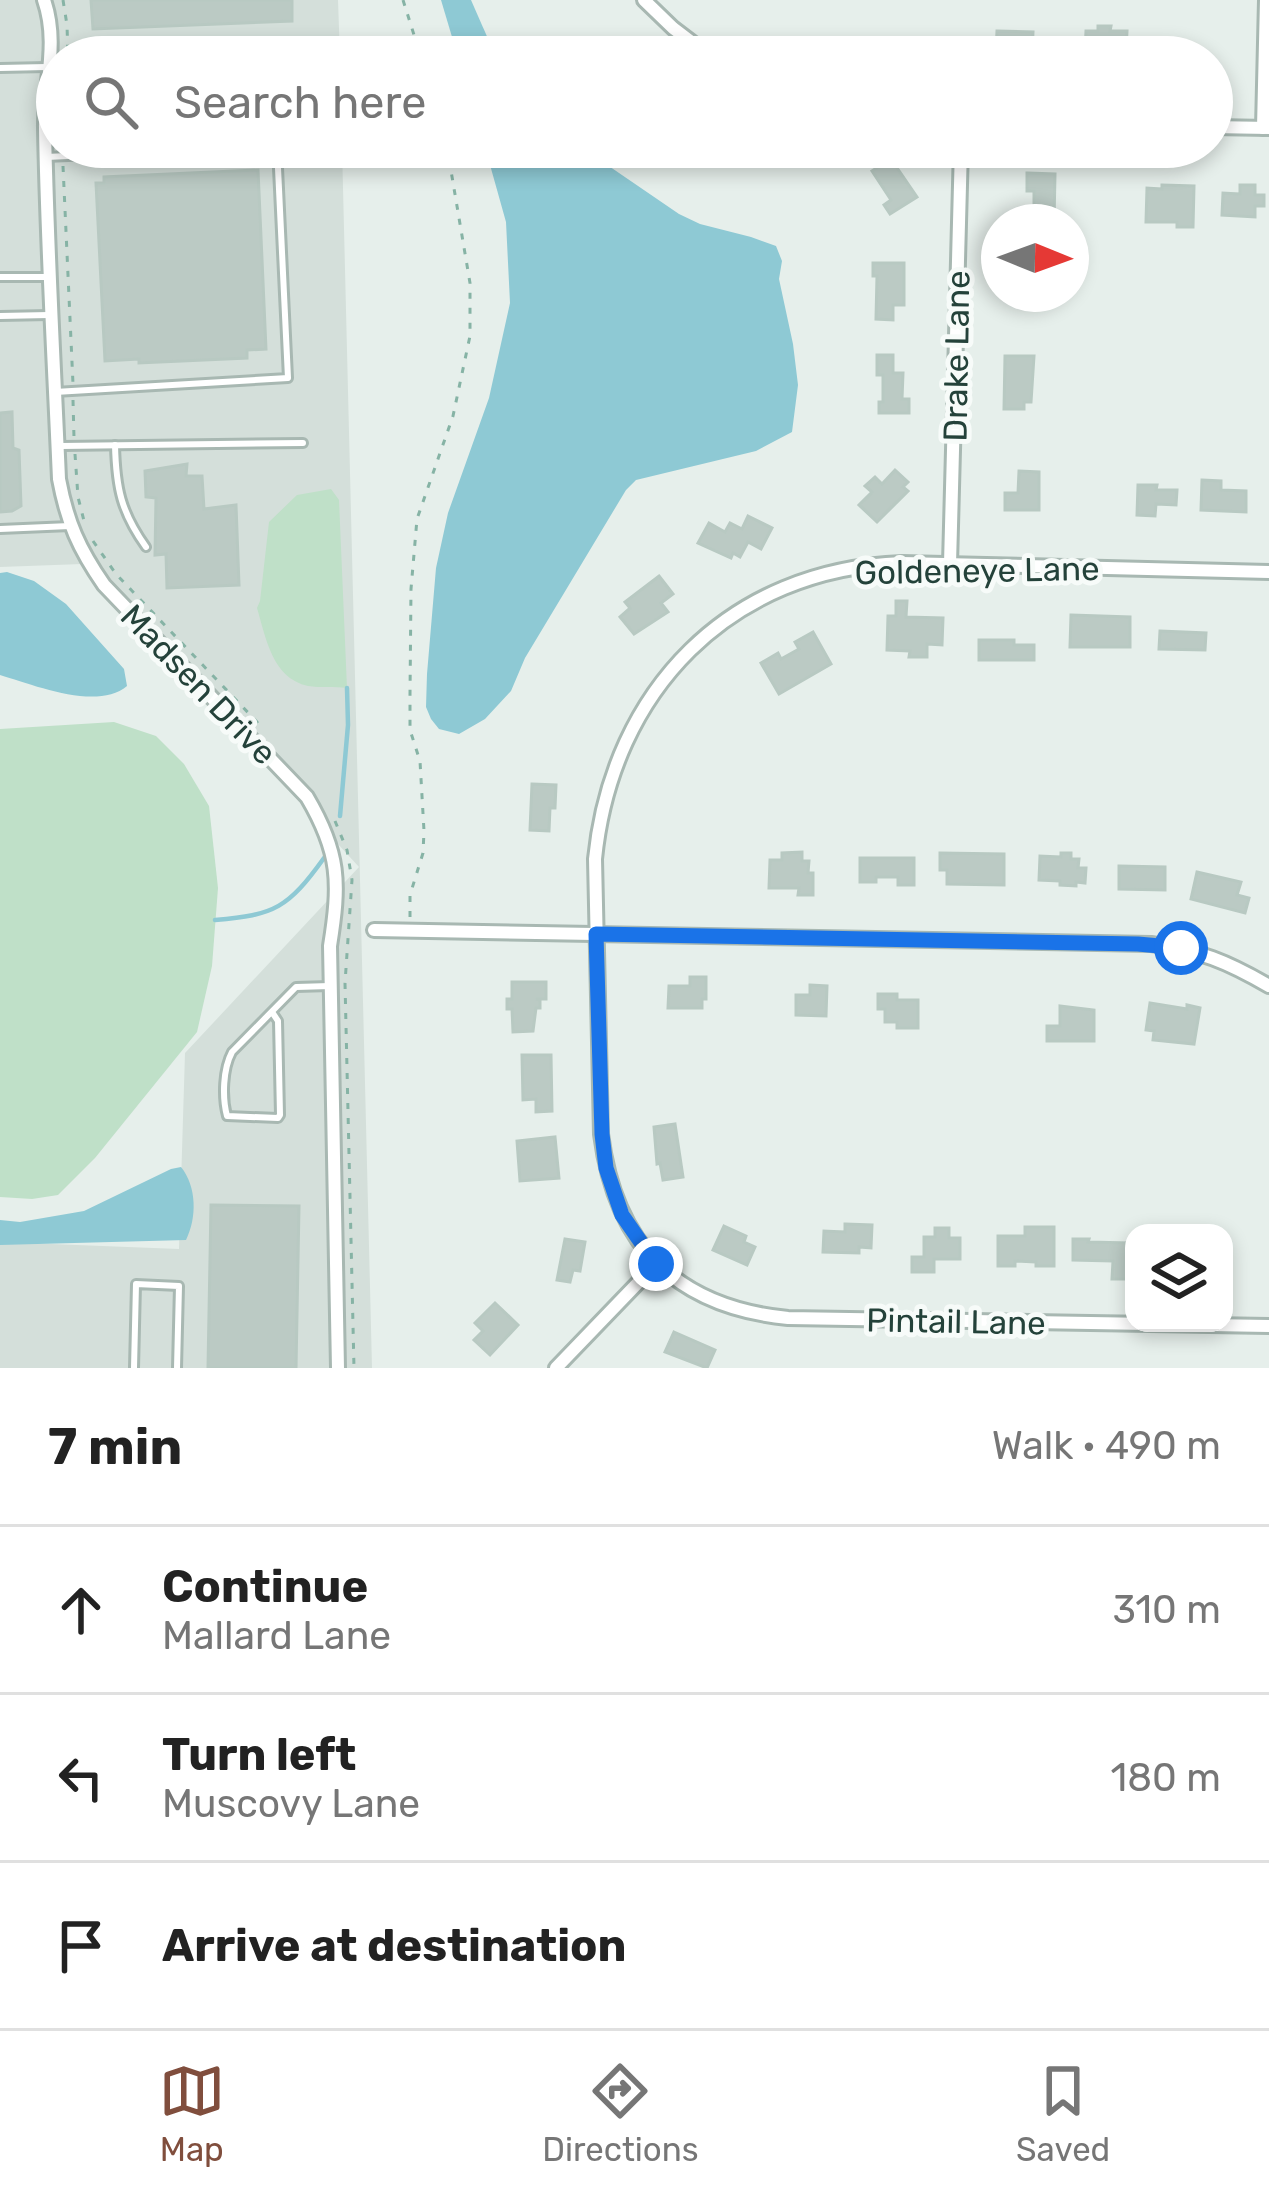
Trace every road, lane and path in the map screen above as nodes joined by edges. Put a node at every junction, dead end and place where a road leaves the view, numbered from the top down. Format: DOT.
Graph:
graph roads {
  1 [pos="44,0"];
  2 [pos="63,0"];
  3 [pos="403,0"];
  4 [pos="644,0"];
  5 [pos="1266,0"];
  6 [pos="50,36"];
  7 [pos="67,36"];
  8 [pos="414,36"];
  9 [pos="683,36"];
  10 [pos="36,67"];
  11 [pos="0,68"];
  12 [pos="1233,127"];
  13 [pos="1266,128"];
  14 [pos="46,168"];
  15 [pos="63,168"];
  16 [pos="274,168"];
  17 [pos="451,168"];
  18 [pos="960,168"];
  19 [pos="0,277"];
  20 [pos="51,277"];
  21 [pos="52,314"];
  22 [pos="0,316"];
  23 [pos="73,391"];
  24 [pos="55,392"];
  25 [pos="303,443"];
  26 [pos="57,446"];
  27 [pos="74,446"];
  28 [pos="115,446"];
  29 [pos="70,526"];
  30 [pos="0,529"];
  31 [pos="146,547"];
  32 [pos="950,565"];
  33 [pos="1269,572"];
  34 [pos="265,736"];
  35 [pos="327,807"];
  36 [pos="374,930"];
  37 [pos="410,931"];
  38 [pos="596,934"];
  39 [pos="331,986"];
  40 [pos="1269,986"];
  41 [pos="272,1012"];
  42 [pos="656,1264"];
  43 [pos="1269,1326"];
  44 [pos="134,1368"];
  45 [pos="177,1368"];
  46 [pos="338,1368"];
  47 [pos="355,1368"];
  48 [pos="556,1368"];
  1 -- 6 [label="street, Madsen Drive"];
  2 -- 7 [label="path"];
  3 -- 8 [label="path"];
  4 -- 9 [label="street"];
  5 -- 13 [label="street"];
  10 -- 11 [label="lane"];
  12 -- 13 [label="street"];
  14 -- 20 [label="street, Madsen Drive"];
  15 -- 23 [label="path"];
  16 -- 23 [label="lane"];
  17 -- 37 [label="path"];
  18 -- 32 [label="street, Drake Lane"];
  19 -- 20 [label="lane"];
  20 -- 21 [label="street, Madsen Drive"];
  21 -- 22 [label="lane"];
  21 -- 24 [label="street, Madsen Drive"];
  23 -- 24 [label="lane"];
  23 -- 27 [label="path"];
  24 -- 26 [label="street, Madsen Drive"];
  25 -- 28 [label="lane"];
  26 -- 27 [label="lane"];
  26 -- 29 [label="street, Madsen Drive"];
  27 -- 28 [label="lane"];
  27 -- 34 [label="path"];
  28 -- 31 [label="lane"];
  29 -- 30 [label="lane"];
  29 -- 39 [label="street, Madsen Drive"];
  32 -- 33 [label="street, Goldeneye Lane"];
  32 -- 38 [label="street, Goldeneye Lane"];
  35 -- 47 [label="path"];
  36 -- 37 [label="street"];
  37 -- 38 [label="street"];
  38 -- 40 [label="street"];
  38 -- 42 [label="street, Goldeneye Lane"];
  39 -- 41 [label="lane"];
  39 -- 46 [label="street, Madsen Drive"];
  41 -- 41 [label="lane"];
  42 -- 43 [label="street, Pintail Lane"];
  42 -- 48 [label="street"];
  44 -- 45 [label="lane"];
}
